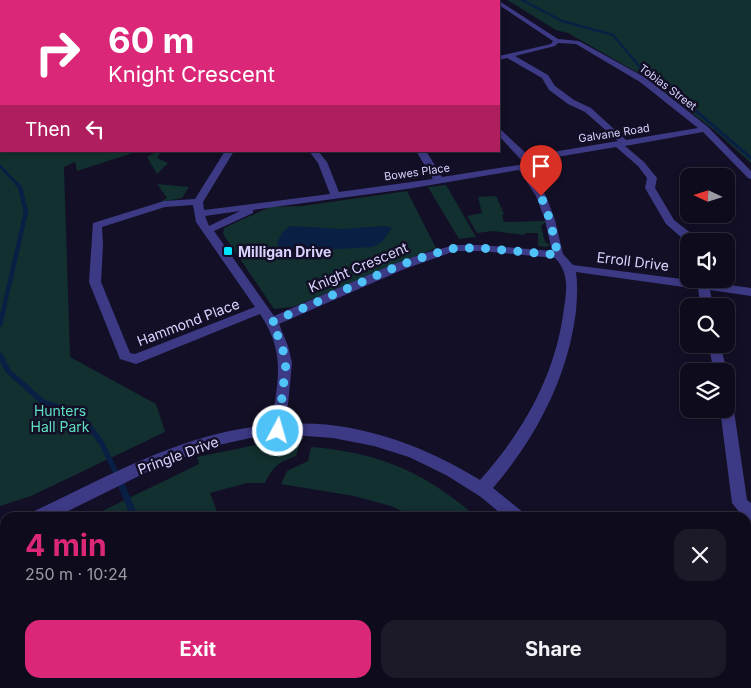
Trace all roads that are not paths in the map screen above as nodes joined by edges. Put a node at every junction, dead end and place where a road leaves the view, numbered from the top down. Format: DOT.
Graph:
graph roads {
  1 [pos="500,5"];
  2 [pos="556,41"];
  3 [pos="509,56"];
  4 [pos="500,58"];
  5 [pos="705,129"];
  6 [pos="500,132"];
  7 [pos="622,143"];
  8 [pos="229,152"];
  9 [pos="314,152"];
  10 [pos="421,152"];
  11 [pos="525,164"];
  12 [pos="751,176"];
  13 [pos="438,181"];
  14 [pos="335,195"];
  15 [pos="260,206"];
  16 [pos="198,208"];
  17 [pos="208,230"];
  18 [pos="684,233"];
  19 [pos="558,255"];
  20 [pos="570,268"];
  21 [pos="680,280"];
  22 [pos="731,288"];
  23 [pos="751,292"];
  24 [pos="262,310"];
  25 [pos="272,322"];
  26 [pos="728,418"];
  27 [pos="278,431"];
  28 [pos="483,488"];
  29 [pos="49,512"];
  30 [pos="511,512"];
  31 [pos="749,512"];
  1 -- 2 [label="street"];
  2 -- 3 [label="street"];
  2 -- 5 [label="street, Tobias Street"];
  3 -- 4 [label="street"];
  3 -- 7 [label="street"];
  5 -- 7 [label="street, Galvane Road"];
  5 -- 12 [label="street, Tobias Street"];
  6 -- 11 [label="street"];
  7 -- 11 [label="street, Galvane Road"];
  7 -- 18 [label="street"];
  8 -- 16 [label="street"];
  9 -- 14 [label="street"];
  10 -- 13 [label="street"];
  11 -- 13 [label="street, Bowes Place"];
  11 -- 19 [label="street"];
  13 -- 14 [label="street, Bowes Place"];
  14 -- 15 [label="street, Bowes Place"];
  15 -- 16 [label="street, Bowes Place"];
  15 -- 17 [label="street, Bowes Place"];
  16 -- 17 [label="street"];
  16 -- 24 [label="street, Hammond Place"];
  17 -- 24 [label="street"];
  19 -- 20 [label="street"];
  19 -- 25 [label="street, Knight Crescent"];
  20 -- 21 [label="street, Erroll Drive"];
  20 -- 28 [label="street"];
  22 -- 23 [label="street, Erroll Drive"];
  24 -- 25 [label="street"];
  25 -- 27 [label="street"];
  26 -- 31 [label="street"];
  27 -- 28 [label="street, Pringle Drive"];
  27 -- 29 [label="street, Pringle Drive"];
  28 -- 30 [label="street, Pringle Drive"];
}
